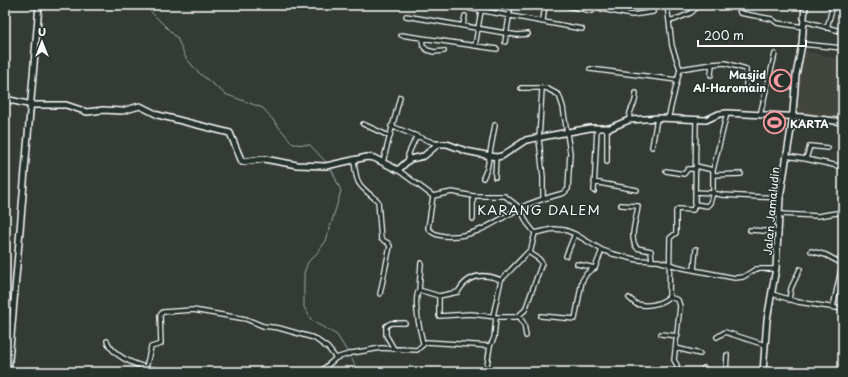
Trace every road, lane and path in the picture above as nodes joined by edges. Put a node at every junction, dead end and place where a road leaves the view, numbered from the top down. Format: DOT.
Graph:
graph roads {
  1 [pos="39,5"];
  2 [pos="482,5"];
  3 [pos="511,5"];
  4 [pos="545,5"];
  5 [pos="563,5"];
  6 [pos="625,5"];
  7 [pos="652,5"];
  8 [pos="667,5"];
  9 [pos="805,5"];
  10 [pos="833,5"];
  11 [pos="738,6"];
  12 [pos="601,7"];
  13 [pos="468,8"];
  14 [pos="481,10"];
  15 [pos="625,13"];
  16 [pos="509,15"];
  17 [pos="406,16"];
  18 [pos="465,16"];
  19 [pos="543,20"];
  20 [pos="669,20"];
  21 [pos="805,21"];
  22 [pos="463,26"];
  23 [pos="804,27"];
  24 [pos="478,28"];
  25 [pos="827,28"];
  26 [pos="582,29"];
  27 [pos="843,32"];
  28 [pos="507,33"];
  29 [pos="528,34"];
  30 [pos="401,35"];
  31 [pos="422,38"];
  32 [pos="505,42"];
  33 [pos="802,44"];
  34 [pos="475,46"];
  35 [pos="842,48"];
  36 [pos="497,49"];
  37 [pos="444,51"];
  38 [pos="775,54"];
  39 [pos="712,64"];
  40 [pos="590,69"];
  41 [pos="680,70"];
  42 [pos="712,75"];
  43 [pos="677,80"];
  44 [pos="746,86"];
  45 [pos="521,88"];
  46 [pos="542,89"];
  47 [pos="636,93"];
  48 [pos="400,97"];
  49 [pos="5,100"];
  50 [pos="31,105"];
  51 [pos="727,113"];
  52 [pos="760,115"];
  53 [pos="792,117"];
  54 [pos="657,118"];
  55 [pos="668,119"];
  56 [pos="696,119"];
  57 [pos="629,120"];
  58 [pos="843,122"];
  59 [pos="363,124"];
  60 [pos="495,125"];
  61 [pos="391,126"];
  62 [pos="597,128"];
  63 [pos="607,128"];
  64 [pos="567,132"];
  65 [pos="389,136"];
  66 [pos="416,137"];
  67 [pos="539,139"];
  68 [pos="437,144"];
  69 [pos="652,147"];
  70 [pos="828,148"];
  71 [pos="490,156"];
  72 [pos="786,156"];
  73 [pos="496,157"];
  74 [pos="354,159"];
  75 [pos="806,159"];
  76 [pos="408,160"];
  77 [pos="383,162"];
  78 [pos="607,162"];
  79 [pos="696,167"];
  80 [pos="843,167"];
  81 [pos="398,170"];
  82 [pos="712,170"];
  83 [pos="666,171"];
  84 [pos="741,174"];
  85 [pos="712,175"];
  86 [pos="495,177"];
  87 [pos="483,178"];
  88 [pos="594,182"];
  89 [pos="637,190"];
  90 [pos="594,191"];
  91 [pos="695,192"];
  92 [pos="713,193"];
  93 [pos="433,196"];
  94 [pos="473,196"];
  95 [pos="780,198"];
  96 [pos="543,199"];
  97 [pos="695,204"];
  98 [pos="621,205"];
  99 [pos="520,208"];
  100 [pos="843,212"];
  101 [pos="780,214"];
  102 [pos="843,217"];
  103 [pos="473,219"];
  104 [pos="750,230"];
  105 [pos="779,232"];
  106 [pos="535,233"];
  107 [pos="575,234"];
  108 [pos="696,249"];
  109 [pos="530,250"];
  110 [pos="602,250"];
  111 [pos="811,251"];
  112 [pos="566,256"];
  113 [pos="652,261"];
  114 [pos="421,263"];
  115 [pos="577,264"];
  116 [pos="668,264"];
  117 [pos="843,265"];
  118 [pos="596,268"];
  119 [pos="776,269"];
  120 [pos="800,269"];
  121 [pos="694,270"];
  122 [pos="501,280"];
  123 [pos="419,290"];
  124 [pos="380,294"];
  125 [pos="772,294"];
  126 [pos="439,296"];
  127 [pos="669,297"];
  128 [pos="629,298"];
  129 [pos="789,300"];
  130 [pos="833,307"];
  131 [pos="843,309"];
  132 [pos="519,316"];
  133 [pos="541,316"];
  134 [pos="495,317"];
  135 [pos="404,323"];
  136 [pos="661,334"];
  137 [pos="526,336"];
  138 [pos="678,336"];
  139 [pos="717,337"];
  140 [pos="107,341"];
  141 [pos="423,343"];
  142 [pos="765,345"];
  143 [pos="490,346"];
  144 [pos="676,348"];
  145 [pos="394,349"];
  146 [pos="700,354"];
  147 [pos="727,355"];
  148 [pos="336,358"];
  149 [pos="147,367"];
  150 [pos="8,372"];
  151 [pos="145,372"];
  152 [pos="180,372"];
  153 [pos="320,372"];
  154 [pos="486,372"];
  155 [pos="678,372"];
  156 [pos="726,372"];
  157 [pos="744,372"];
  158 [pos="762,372"];
  1 -- 50 [label="street"];
  2 -- 14 [label="street"];
  3 -- 16 [label="street"];
  4 -- 19 [label="street"];
  5 -- 12 [label="street"];
  6 -- 15 [label="street"];
  7 -- 15 [label="street"];
  8 -- 20 [label="street"];
  9 -- 21 [label="street, Jalan Jamaludin"];
  10 -- 25 [label="street"];
  11 -- 20 [label="street"];
  11 -- 23 [label="street"];
  12 -- 15 [label="street"];
  13 -- 14 [label="street"];
  14 -- 16 [label="street"];
  14 -- 24 [label="street"];
  16 -- 19 [label="street"];
  16 -- 28 [label="street"];
  17 -- 22 [label="street"];
  18 -- 22 [label="street"];
  19 -- 26 [label="street"];
  20 -- 41 [label="street"];
  21 -- 23 [label="street, Jalan Jamaludin"];
  21 -- 25 [label="street"];
  22 -- 24 [label="street"];
  23 -- 33 [label="street, Jalan Jamaludin"];
  24 -- 28 [label="street"];
  24 -- 34 [label="street"];
  25 -- 27 [label="street"];
  28 -- 29 [label="street"];
  28 -- 32 [label="street"];
  30 -- 31 [label="street"];
  31 -- 34 [label="street"];
  31 -- 37 [label="street"];
  33 -- 35 [label="street"];
  33 -- 53 [label="street, Jalan Jamaludin"];
  34 -- 36 [label="street"];
  38 -- 52 [label="street"];
  39 -- 41 [label="street"];
  39 -- 42 [label="street"];
  39 -- 44 [label="street"];
  40 -- 43 [label="street"];
  41 -- 43 [label="street"];
  43 -- 55 [label="street"];
  45 -- 46 [label="street"];
  46 -- 64 [label="street"];
  46 -- 67 [label="street"];
  47 -- 57 [label="street"];
  48 -- 61 [label="street"];
  49 -- 50 [label="street"];
  50 -- 74 [label="street"];
  50 -- 150 [label="street"];
  51 -- 52 [label="street"];
  51 -- 56 [label="street"];
  51 -- 82 [label="street"];
  52 -- 53 [label="street"];
  53 -- 58 [label="street"];
  53 -- 72 [label="street, Jalan Jamaludin"];
  54 -- 55 [label="street"];
  54 -- 57 [label="street"];
  54 -- 69 [label="street"];
  55 -- 56 [label="street"];
  56 -- 79 [label="street"];
  57 -- 63 [label="street"];
  59 -- 65 [label="street"];
  60 -- 71 [label="street"];
  61 -- 65 [label="street"];
  61 -- 66 [label="street"];
  62 -- 63 [label="street"];
  62 -- 64 [label="street"];
  62 -- 88 [label="street"];
  63 -- 78 [label="street"];
  64 -- 67 [label="street"];
  64 -- 96 [label="street"];
  65 -- 77 [label="street"];
  66 -- 68 [label="street"];
  66 -- 76 [label="street"];
  67 -- 73 [label="street"];
  67 -- 96 [label="street"];
  68 -- 71 [label="street"];
  68 -- 76 [label="street"];
  70 -- 75 [label="street"];
  71 -- 73 [label="street"];
  71 -- 87 [label="street"];
  72 -- 75 [label="street"];
  72 -- 95 [label="street, Jalan Jamaludin"];
  73 -- 86 [label="street"];
  74 -- 77 [label="street"];
  74 -- 124 [label="street"];
  75 -- 80 [label="street"];
  76 -- 81 [label="street"];
  77 -- 81 [label="street"];
  79 -- 82 [label="street"];
  79 -- 83 [label="street"];
  79 -- 91 [label="street"];
  81 -- 93 [label="street"];
  82 -- 85 [label="street"];
  84 -- 85 [label="street"];
  85 -- 92 [label="street"];
  88 -- 89 [label="street"];
  88 -- 90 [label="street"];
  91 -- 92 [label="street"];
  91 -- 97 [label="street"];
  92 -- 95 [label="street"];
  92 -- 97 [label="street"];
  93 -- 94 [label="street"];
  93 -- 99 [label="street"];
  94 -- 99 [label="street"];
  94 -- 103 [label="street"];
  95 -- 101 [label="street, Jalan Jamaludin"];
  96 -- 99 [label="street"];
  97 -- 116 [label="street"];
  98 -- 113 [label="street"];
  99 -- 106 [label="street"];
  100 -- 101 [label="street"];
  100 -- 102 [label="street"];
  101 -- 105 [label="street, Jalan Jamaludin"];
  104 -- 105 [label="street"];
  105 -- 119 [label="street, Jalan Jamaludin"];
  106 -- 107 [label="street"];
  106 -- 109 [label="street"];
  107 -- 110 [label="street"];
  107 -- 112 [label="street"];
  108 -- 121 [label="street"];
  109 -- 122 [label="street"];
  109 -- 132 [label="street"];
  110 -- 113 [label="street"];
  110 -- 118 [label="street"];
  111 -- 117 [label="street"];
  113 -- 116 [label="street"];
  114 -- 123 [label="street"];
  115 -- 118 [label="street"];
  116 -- 121 [label="street"];
  116 -- 127 [label="street"];
  117 -- 130 [label="street"];
  118 -- 133 [label="street"];
  119 -- 121 [label="street"];
  119 -- 125 [label="street, Jalan Jamaludin"];
  120 -- 129 [label="street"];
  122 -- 126 [label="street"];
  122 -- 134 [label="street"];
  123 -- 126 [label="street"];
  123 -- 141 [label="street"];
  125 -- 129 [label="street"];
  125 -- 142 [label="street, Jalan Jamaludin"];
  126 -- 134 [label="street"];
  127 -- 128 [label="street"];
  127 -- 138 [label="street"];
  129 -- 130 [label="street"];
  130 -- 131 [label="street"];
  132 -- 134 [label="street"];
  132 -- 137 [label="street"];
  134 -- 143 [label="street"];
  135 -- 145 [label="street"];
  136 -- 138 [label="street"];
  138 -- 144 [label="street"];
  139 -- 142 [label="street"];
  140 -- 149 [label="street"];
  141 -- 143 [label="street"];
  141 -- 145 [label="street"];
  142 -- 158 [label="street, Jalan Jamaludin"];
  143 -- 154 [label="street"];
  144 -- 146 [label="street"];
  144 -- 155 [label="street"];
  145 -- 148 [label="street"];
  147 -- 156 [label="street"];
  148 -- 149 [label="street"];
  148 -- 153 [label="street"];
  149 -- 151 [label="street"];
  149 -- 152 [label="street"];
  157 -- 158 [label="street"];
}
